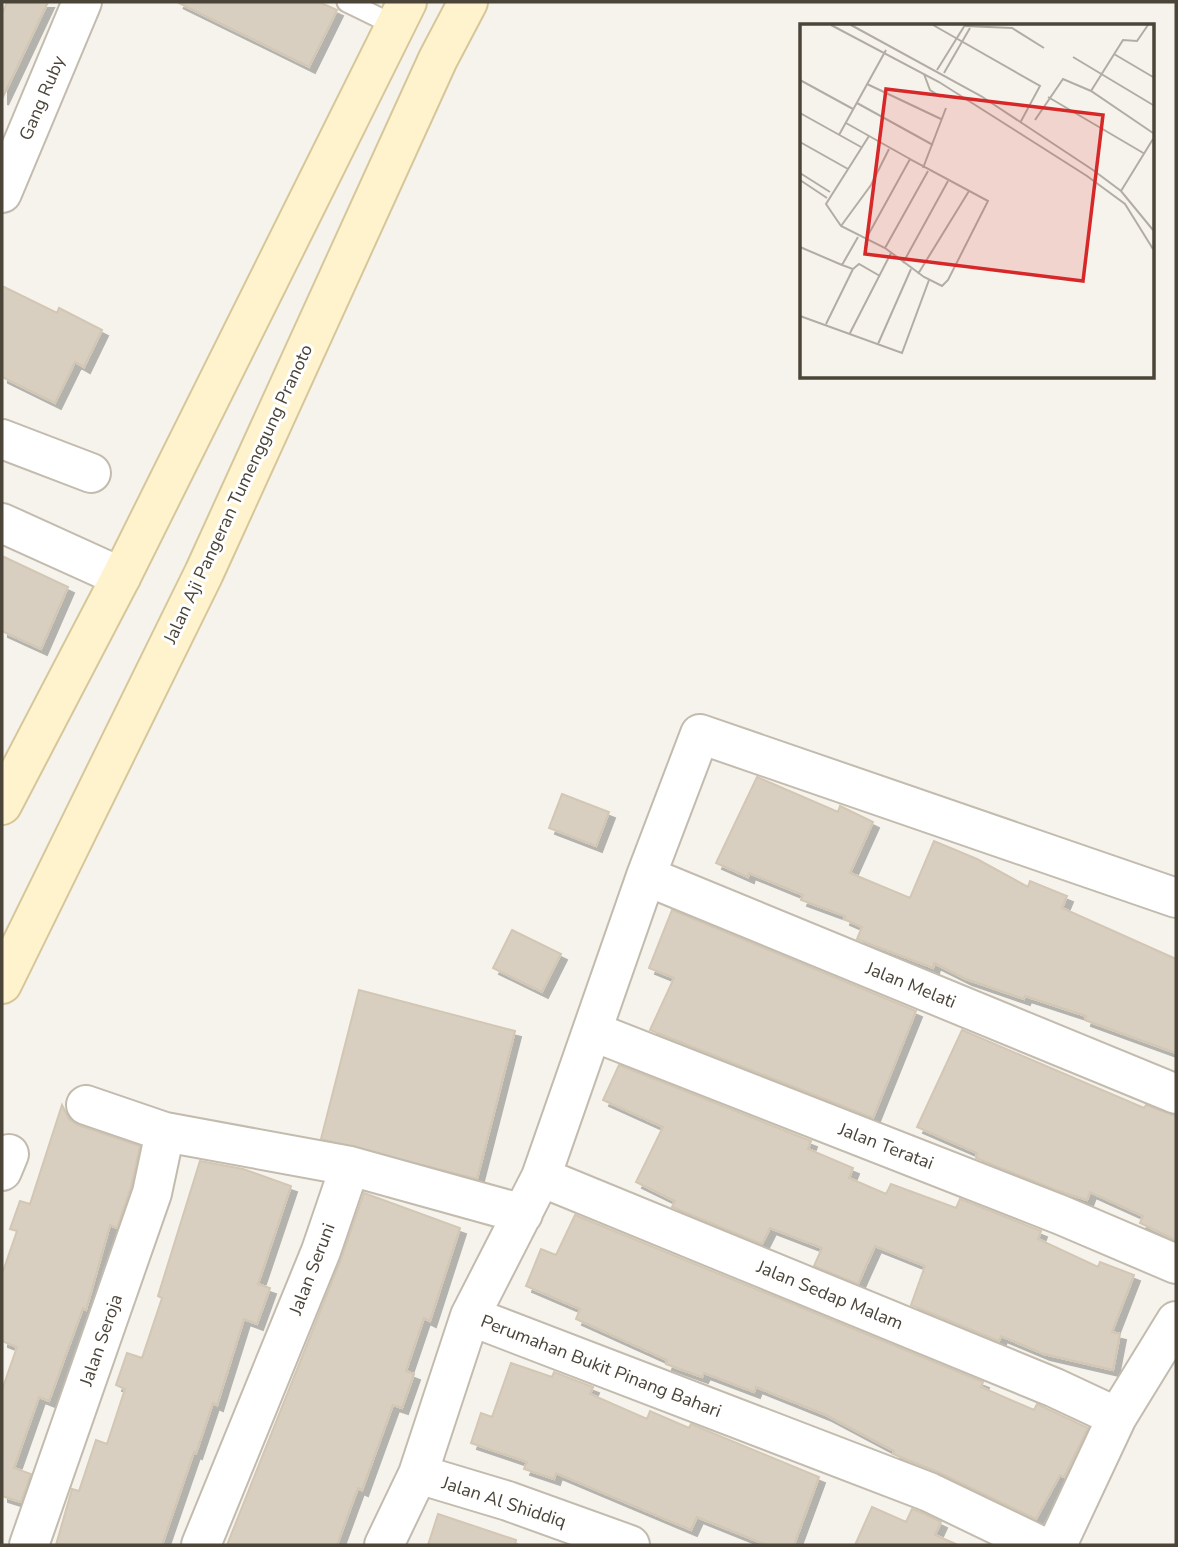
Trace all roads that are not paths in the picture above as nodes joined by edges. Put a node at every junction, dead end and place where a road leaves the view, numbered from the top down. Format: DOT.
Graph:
graph roads {
  1 [pos="82,2"];
  2 [pos="347,2"];
  3 [pos="468,2"];
  4 [pos="400,13"];
  5 [pos="2,193"];
  6 [pos="2,439"];
  7 [pos="91,473"];
  8 [pos="2,523"];
  9 [pos="121,577"];
  10 [pos="2,804"];
  11 [pos="646,876"];
  12 [pos="1176,898"];
  13 [pos="2,984"];
  14 [pos="594,1032"];
  15 [pos="1176,1094"];
  16 [pos="86,1105"];
  17 [pos="165,1132"];
  18 [pos="350,1166"];
  19 [pos="541,1177"];
  20 [pos="523,1214"];
  21 [pos="1176,1264"];
  22 [pos="470,1316"];
  23 [pos="1176,1321"];
  24 [pos="1162,1374"];
  25 [pos="1117,1417"];
  26 [pos="418,1474"];
  27 [pos="29,1545"];
  28 [pos="201,1545"];
  29 [pos="384,1545"];
  30 [pos="630,1545"];
  31 [pos="1039,1545"];
  32 [pos="1057,1545"];
  1 -- 5 [label="street, Gang Ruby"];
  2 -- 4 [label="lane"];
  3 -- 13 [label="main road, Jalan Aji Pangeran Tumenggung Pranoto"];
  4 -- 9 [label="main road"];
  6 -- 7 [label="street"];
  8 -- 9 [label="street"];
  9 -- 10 [label="main road"];
  11 -- 12 [label="street, Perumahan Bukit Pinang Bahari"];
  11 -- 14 [label="street, Perumahan Bukit Pinang Bahari"];
  11 -- 15 [label="street, Jalan Melati"];
  14 -- 19 [label="street, Perumahan Bukit Pinang Bahari"];
  14 -- 21 [label="street, Jalan Teratai"];
  16 -- 17 [label="street"];
  17 -- 18 [label="street"];
  17 -- 27 [label="street, Jalan Seroja"];
  18 -- 20 [label="street"];
  18 -- 28 [label="street, Jalan Seruni"];
  19 -- 20 [label="street, Perumahan Bukit Pinang Bahari"];
  19 -- 25 [label="street, Jalan Sedap Malam"];
  20 -- 22 [label="street, Perumahan Bukit Pinang Bahari"];
  22 -- 26 [label="street"];
  22 -- 31 [label="street, Perumahan Bukit Pinang Bahari"];
  23 -- 24 [label="street"];
  24 -- 25 [label="street"];
  25 -- 32 [label="street"];
  26 -- 29 [label="street"];
  26 -- 30 [label="street, Jalan Al Shiddiq"];
}
